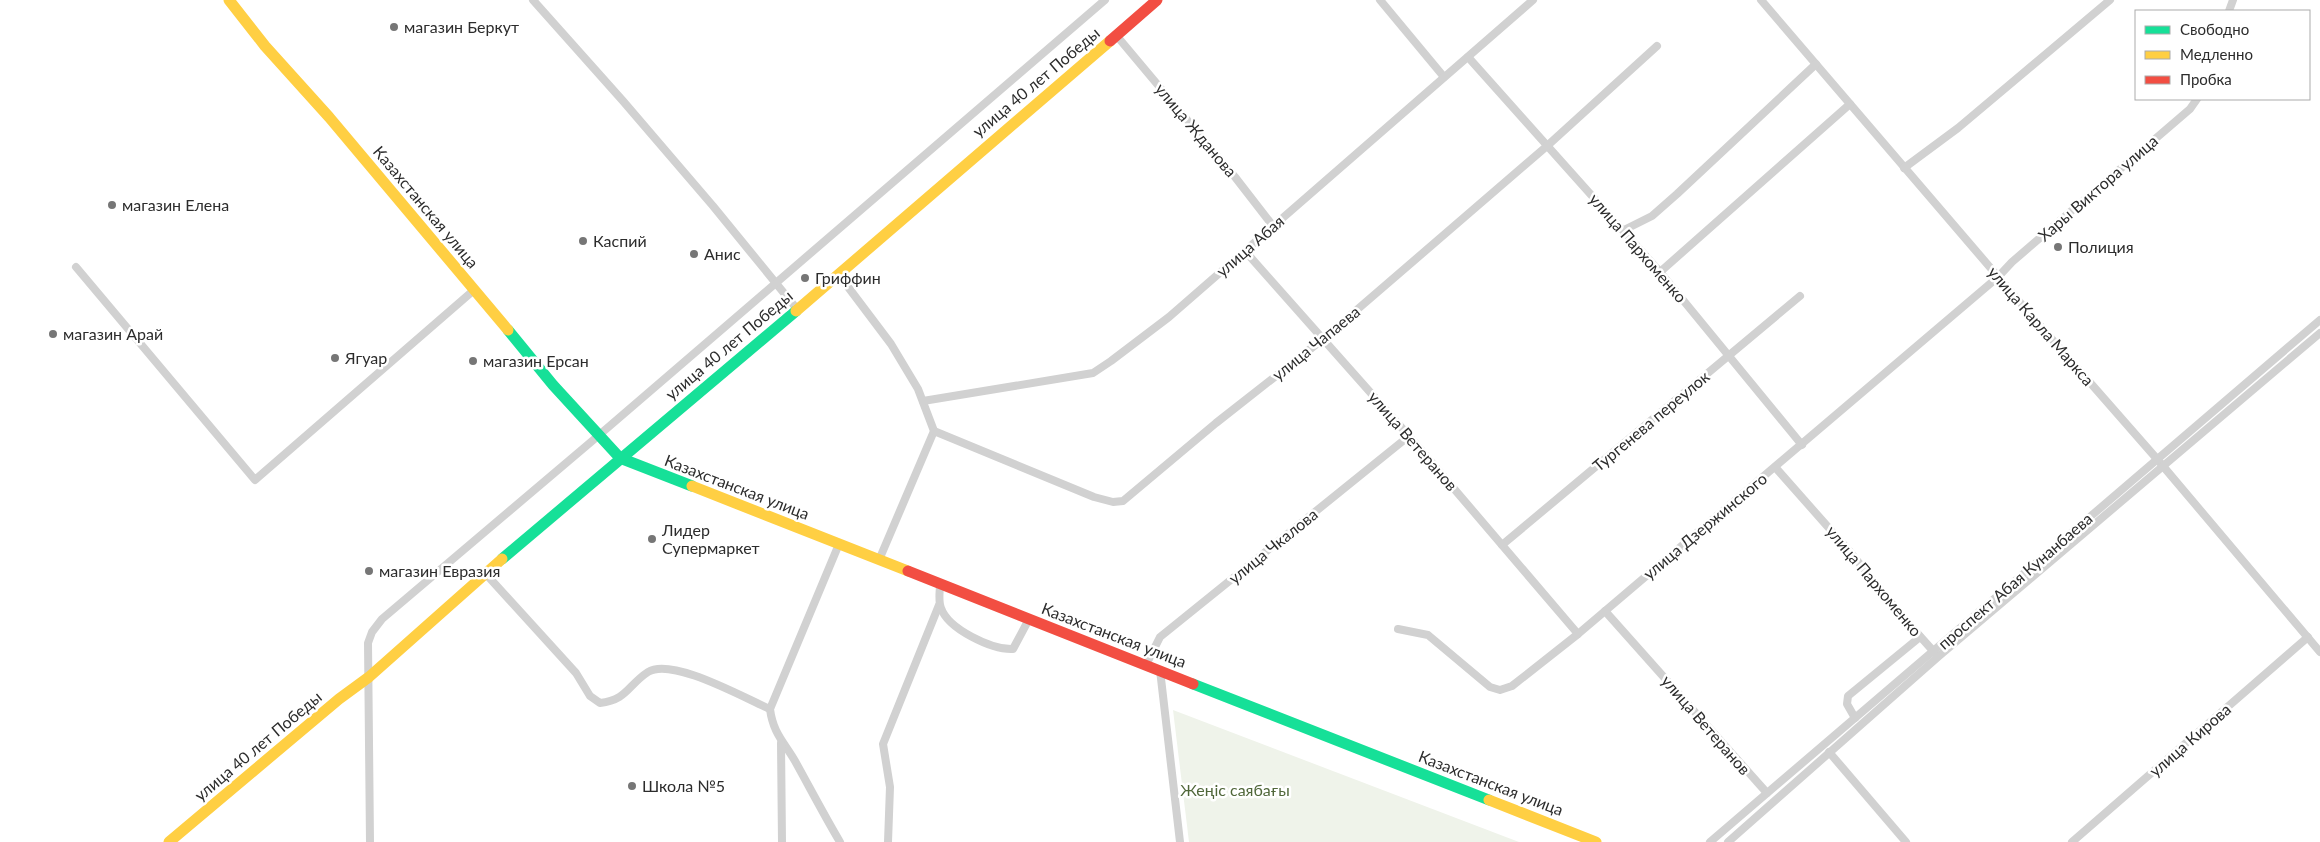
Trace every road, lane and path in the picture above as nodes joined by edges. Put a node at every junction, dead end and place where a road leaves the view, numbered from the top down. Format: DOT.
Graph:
graph roads {
  1 [pos="229,0"];
  2 [pos="533,0"];
  3 [pos="1105,0"];
  4 [pos="1157,0"];
  5 [pos="1380,0"];
  6 [pos="1533,0"];
  7 [pos="1761,0"];
  8 [pos="2110,0"];
  9 [pos="1116,35"];
  10 [pos="1657,46"];
  11 [pos="1468,57"];
  12 [pos="1816,64"];
  13 [pos="1444,77"];
  14 [pos="2196,100"];
  15 [pos="1850,104"];
  16 [pos="1548,146"];
  17 [pos="1904,168"];
  18 [pos="1274,226"];
  19 [pos="1624,230"];
  20 [pos="1245,251"];
  21 [pos="76,268"];
  22 [pos="1660,272"];
  23 [pos="839,275"];
  24 [pos="1998,277"];
  25 [pos="776,283"];
  26 [pos="474,290"];
  27 [pos="1800,296"];
  28 [pos="797,309"];
  29 [pos="2320,320"];
  30 [pos="2320,333"];
  31 [pos="1324,339"];
  32 [pos="1729,357"];
  33 [pos="923,401"];
  34 [pos="934,431"];
  35 [pos="598,436"];
  36 [pos="1410,436"];
  37 [pos="1802,445"];
  38 [pos="620,458"];
  39 [pos="2157,459"];
  40 [pos="2164,466"];
  41 [pos="1775,467"];
  42 [pos="839,544"];
  43 [pos="1502,545"];
  44 [pos="879,560"];
  45 [pos="484,572"];
  46 [pos="940,584"];
  47 [pos="939,605"];
  48 [pos="1605,611"];
  49 [pos="1029,619"];
  50 [pos="1398,629"];
  51 [pos="1578,634"];
  52 [pos="1920,637"];
  53 [pos="2308,637"];
  54 [pos="2320,652"];
  55 [pos="1936,654"];
  56 [pos="1146,665"];
  57 [pos="1160,670"];
  58 [pos="369,677"];
  59 [pos="770,709"];
  60 [pos="1855,718"];
  61 [pos="781,743"];
  62 [pos="1829,752"];
  63 [pos="1767,793"];
  64 [pos="169,842"];
  65 [pos="370,842"];
  66 [pos="782,842"];
  67 [pos="840,842"];
  68 [pos="888,842"];
  69 [pos="1180,842"];
  70 [pos="1596,842"];
  71 [pos="1710,842"];
  72 [pos="1728,842"];
  73 [pos="1906,842"];
  74 [pos="2072,842"];
  1 -- 26 [label="street, Казахстанская улица"];
  2 -- 25 [label="street"];
  3 -- 25 [label="street, улица 40 лет Победы"];
  4 -- 9 [label="street, улица 40 лет Победы"];
  5 -- 13 [label="street"];
  6 -- 11 [label="street, улица Абая"];
  7 -- 12 [label="street, улица Карла Маркса"];
  8 -- 17 [label="street"];
  9 -- 18 [label="street, улица Жданова"];
  9 -- 23 [label="street, улица 40 лет Победы"];
  10 -- 16 [label="street, улица Чапаева"];
  11 -- 13 [label="street, улица Абая"];
  11 -- 16 [label="street, улица Пархоменко"];
  12 -- 15 [label="street, улица Карла Маркса"];
  12 -- 19 [label="street"];
  13 -- 18 [label="street, улица Абая"];
  14 -- 24 [label="street, Хары Виктора улица"];
  15 -- 17 [label="street, улица Карла Маркса"];
  15 -- 22 [label="street"];
  16 -- 19 [label="street, улица Пархоменко"];
  16 -- 31 [label="street, улица Чапаева"];
  17 -- 24 [label="street, улица Карла Маркса"];
  18 -- 20 [label="street, улица Абая"];
  19 -- 22 [label="street, улица Пархоменко"];
  20 -- 31 [label="street, улица Ветеранов"];
  20 -- 33 [label="street, улица Абая"];
  21 -- 26 [label="street"];
  22 -- 32 [label="street, улица Пархоменко"];
  23 -- 28 [label="street, улица 40 лет Победы"];
  23 -- 33 [label="street"];
  24 -- 37 [label="street, улица Дзержинского"];
  24 -- 39 [label="street, улица Карла Маркса"];
  25 -- 28 [label="street"];
  25 -- 35 [label="street, улица 40 лет Победы"];
  26 -- 35 [label="street, Казахстанская улица"];
  27 -- 32 [label="street, Тургенева переулок"];
  28 -- 38 [label="street, улица 40 лет Победы"];
  29 -- 39 [label="street, проспект Абая Кунанбаева"];
  30 -- 40 [label="street, проспект Абая Кунанбаева"];
  31 -- 34 [label="street, улица Чапаева"];
  31 -- 36 [label="street, улица Ветеранов"];
  32 -- 37 [label="street, улица Пархоменко"];
  32 -- 43 [label="street, Тургенева переулок"];
  33 -- 34 [label="street"];
  34 -- 44 [label="street"];
  35 -- 38 [label="street, Казахстанская улица"];
  35 -- 58 [label="street, улица 40 лет Победы"];
  36 -- 43 [label="street, улица Ветеранов"];
  36 -- 56 [label="street, улица Чкалова"];
  37 -- 41 [label="street, улица Дзержинского"];
  38 -- 42 [label="street, Казахстанская улица"];
  38 -- 45 [label="street, улица 40 лет Победы"];
  39 -- 40 [label="street, улица Карла Маркса"];
  39 -- 55 [label="street, проспект Абая Кунанбаева"];
  40 -- 53 [label="street, улица Карла Маркса"];
  40 -- 55 [label="street, проспект Абая Кунанбаева"];
  41 -- 48 [label="street, улица Дзержинского"];
  41 -- 52 [label="street, улица Пархоменко"];
  42 -- 44 [label="street, Казахстанская улица"];
  42 -- 59 [label="street"];
  43 -- 51 [label="street, улица Ветеранов"];
  44 -- 46 [label="street, Казахстанская улица"];
  45 -- 58 [label="street, улица 40 лет Победы"];
  45 -- 59 [label="street"];
  46 -- 47 [label="street"];
  46 -- 49 [label="street, Казахстанская улица"];
  47 -- 49 [label="street"];
  47 -- 68 [label="street"];
  48 -- 51 [label="street, улица Дзержинского"];
  48 -- 63 [label="street, улица Ветеранов"];
  49 -- 56 [label="street, Казахстанская улица"];
  50 -- 51 [label="street, улица Дзержинского"];
  52 -- 55 [label="street, улица Пархоменко"];
  52 -- 60 [label="street"];
  53 -- 54 [label="street, улица Карла Маркса"];
  53 -- 74 [label="street, улица Кирова"];
  55 -- 60 [label="street, проспект Абая Кунанбаева"];
  55 -- 62 [label="street, проспект Абая Кунанбаева"];
  56 -- 57 [label="street, Казахстанская улица"];
  57 -- 69 [label="street"];
  57 -- 70 [label="street, Казахстанская улица"];
  58 -- 64 [label="street, улица 40 лет Победы"];
  58 -- 65 [label="street"];
  59 -- 61 [label="street"];
  60 -- 63 [label="street, проспект Абая Кунанбаева"];
  61 -- 66 [label="street"];
  61 -- 67 [label="street"];
  62 -- 72 [label="street, проспект Абая Кунанбаева"];
  62 -- 73 [label="street"];
  63 -- 71 [label="street, проспект Абая Кунанбаева"];
}
